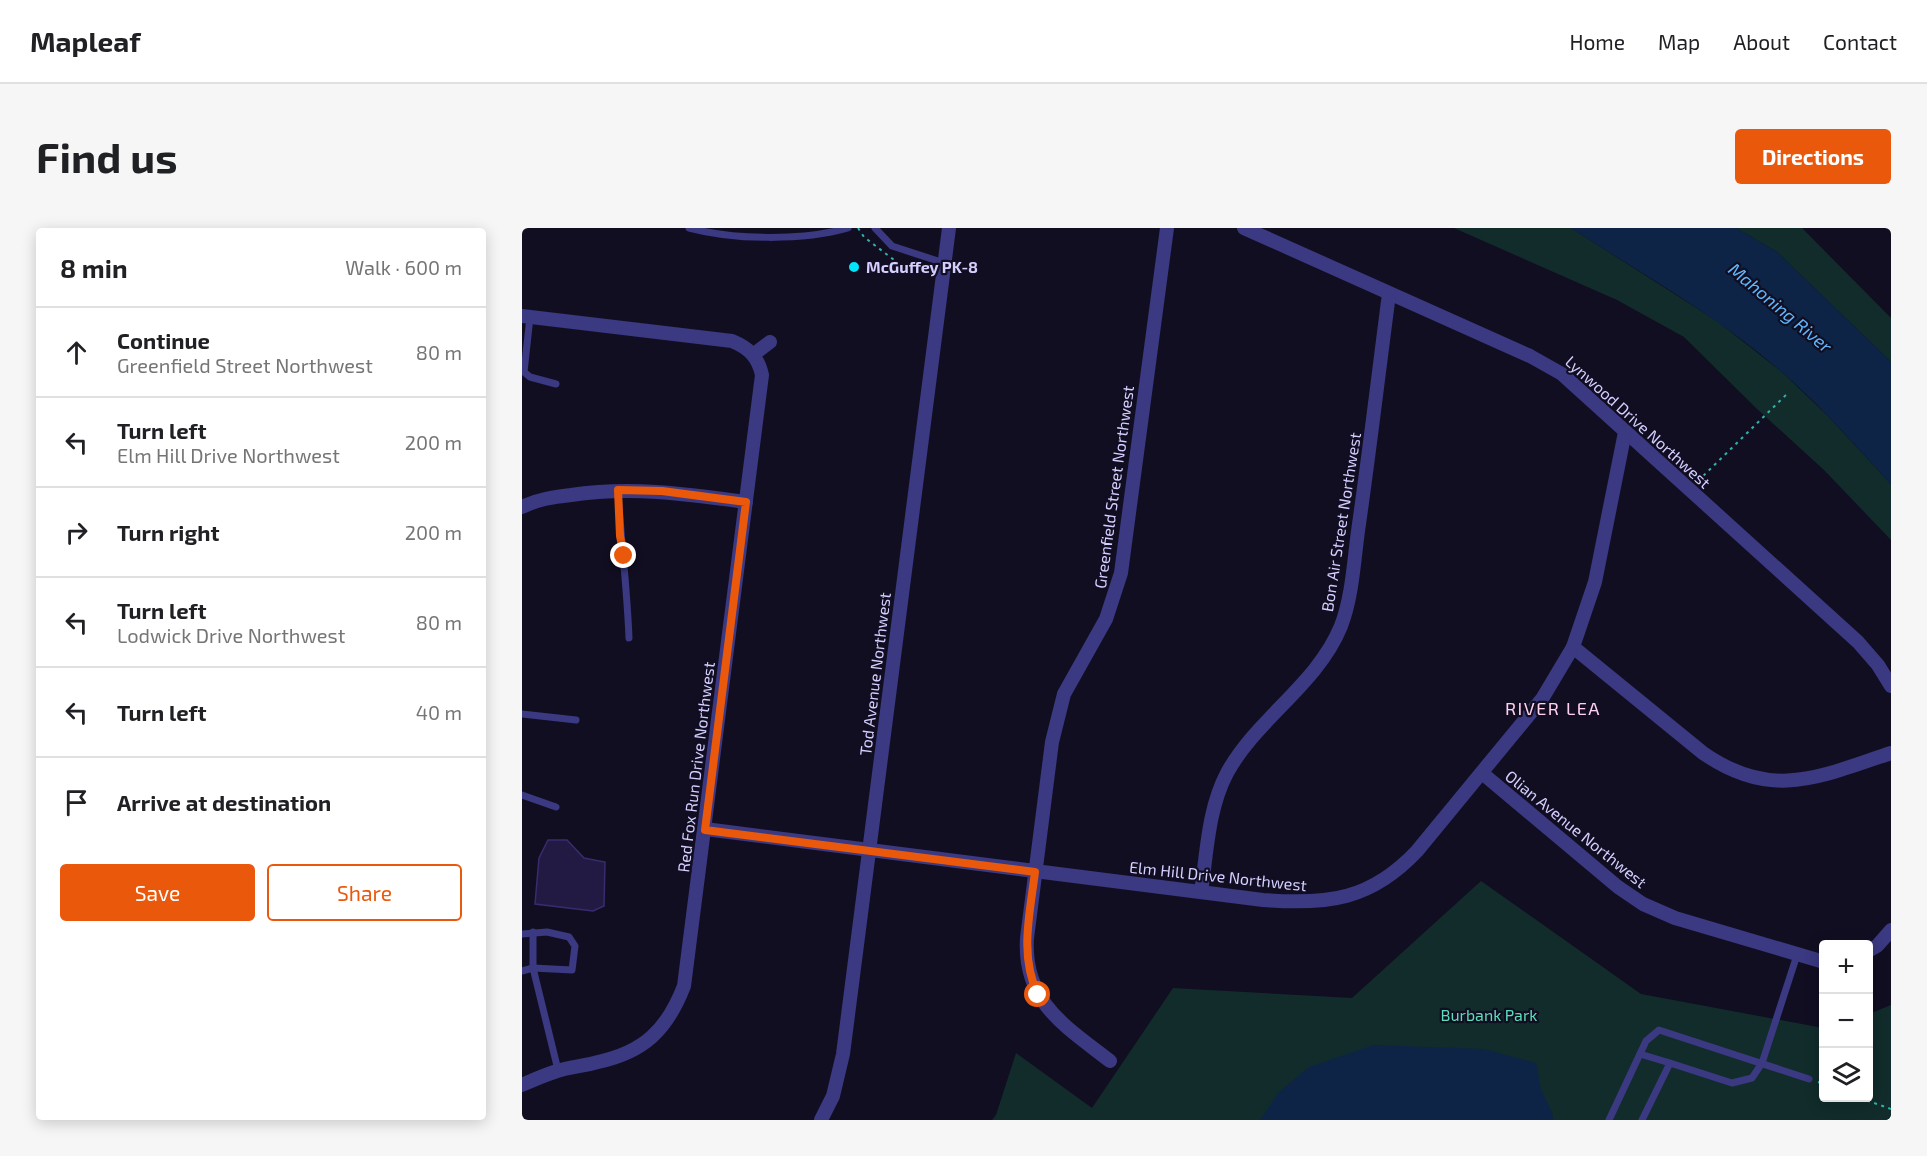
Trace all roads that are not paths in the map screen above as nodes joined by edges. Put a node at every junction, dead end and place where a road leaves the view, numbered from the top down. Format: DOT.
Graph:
graph roads {
  1 [pos="689,228"];
  2 [pos="848,228"];
  3 [pos="875,228"];
  4 [pos="949,228"];
  5 [pos="1167,228"];
  6 [pos="1244,228"];
  7 [pos="944,263"];
  8 [pos="1389,294"];
  9 [pos="526,316"];
  10 [pos="770,342"];
  11 [pos="754,354"];
  12 [pos="556,384"];
  13 [pos="1625,432"];
  14 [pos="618,490"];
  15 [pos="746,502"];
  16 [pos="522,507"];
  17 [pos="629,638"];
  18 [pos="1573,647"];
  19 [pos="1891,686"];
  20 [pos="522,714"];
  21 [pos="576,720"];
  22 [pos="1891,753"];
  23 [pos="1482,773"];
  24 [pos="522,795"];
  25 [pos="556,807"];
  26 [pos="705,830"];
  27 [pos="869,851"];
  28 [pos="1035,872"];
  29 [pos="1201,892"];
  30 [pos="1891,930"];
  31 [pos="533,932"];
  32 [pos="522,934"];
  33 [pos="1873,948"];
  34 [pos="1797,955"];
  35 [pos="1819,961"];
  36 [pos="533,968"];
  37 [pos="522,971"];
  38 [pos="1640,1054"];
  39 [pos="1110,1061"];
  40 [pos="1670,1063"];
  41 [pos="1762,1063"];
  42 [pos="558,1070"];
  43 [pos="1809,1079"];
  44 [pos="522,1085"];
  45 [pos="821,1120"];
  46 [pos="1609,1120"];
  47 [pos="1642,1120"];
  1 -- 2 [label="lane"];
  3 -- 7 [label="lane"];
  4 -- 7 [label="street, Tod Avenue Northwest"];
  5 -- 28 [label="street, Greenfield Street Northwest"];
  6 -- 8 [label="street, Lynwood Drive Northwest"];
  7 -- 27 [label="street, Tod Avenue Northwest"];
  8 -- 13 [label="street, Lynwood Drive Northwest"];
  8 -- 29 [label="street, Bon Air Street Northwest"];
  9 -- 11 [label="street"];
  9 -- 12 [label="lane"];
  10 -- 11 [label="street"];
  11 -- 15 [label="street, Red Fox Run Drive Northwest"];
  13 -- 18 [label="street, Elm Hill Drive Northwest"];
  13 -- 19 [label="street, Lynwood Drive Northwest"];
  14 -- 15 [label="street"];
  14 -- 16 [label="street"];
  14 -- 17 [label="lane"];
  15 -- 26 [label="street, Red Fox Run Drive Northwest"];
  18 -- 22 [label="street"];
  18 -- 23 [label="street, Elm Hill Drive Northwest"];
  20 -- 21 [label="lane"];
  23 -- 29 [label="street, Elm Hill Drive Northwest"];
  23 -- 34 [label="street, Olian Avenue Northwest"];
  24 -- 25 [label="lane"];
  26 -- 27 [label="street, Elm Hill Drive Northwest"];
  26 -- 42 [label="street, Red Fox Run Drive Northwest"];
  27 -- 28 [label="street, Elm Hill Drive Northwest"];
  27 -- 45 [label="street, Tod Avenue Northwest"];
  28 -- 29 [label="street, Elm Hill Drive Northwest"];
  28 -- 39 [label="street, Greenfield Street Northwest"];
  30 -- 33 [label="street"];
  31 -- 32 [label="lane"];
  31 -- 36 [label="lane"];
  31 -- 36 [label="lane"];
  34 -- 35 [label="street, Olian Avenue Northwest"];
  34 -- 41 [label="lane"];
  36 -- 37 [label="lane"];
  36 -- 42 [label="lane"];
  38 -- 40 [label="lane"];
  38 -- 41 [label="lane"];
  38 -- 46 [label="lane"];
  40 -- 41 [label="lane"];
  40 -- 47 [label="lane"];
  41 -- 43 [label="lane"];
  42 -- 44 [label="street, Red Fox Run Drive Northwest"];
}
